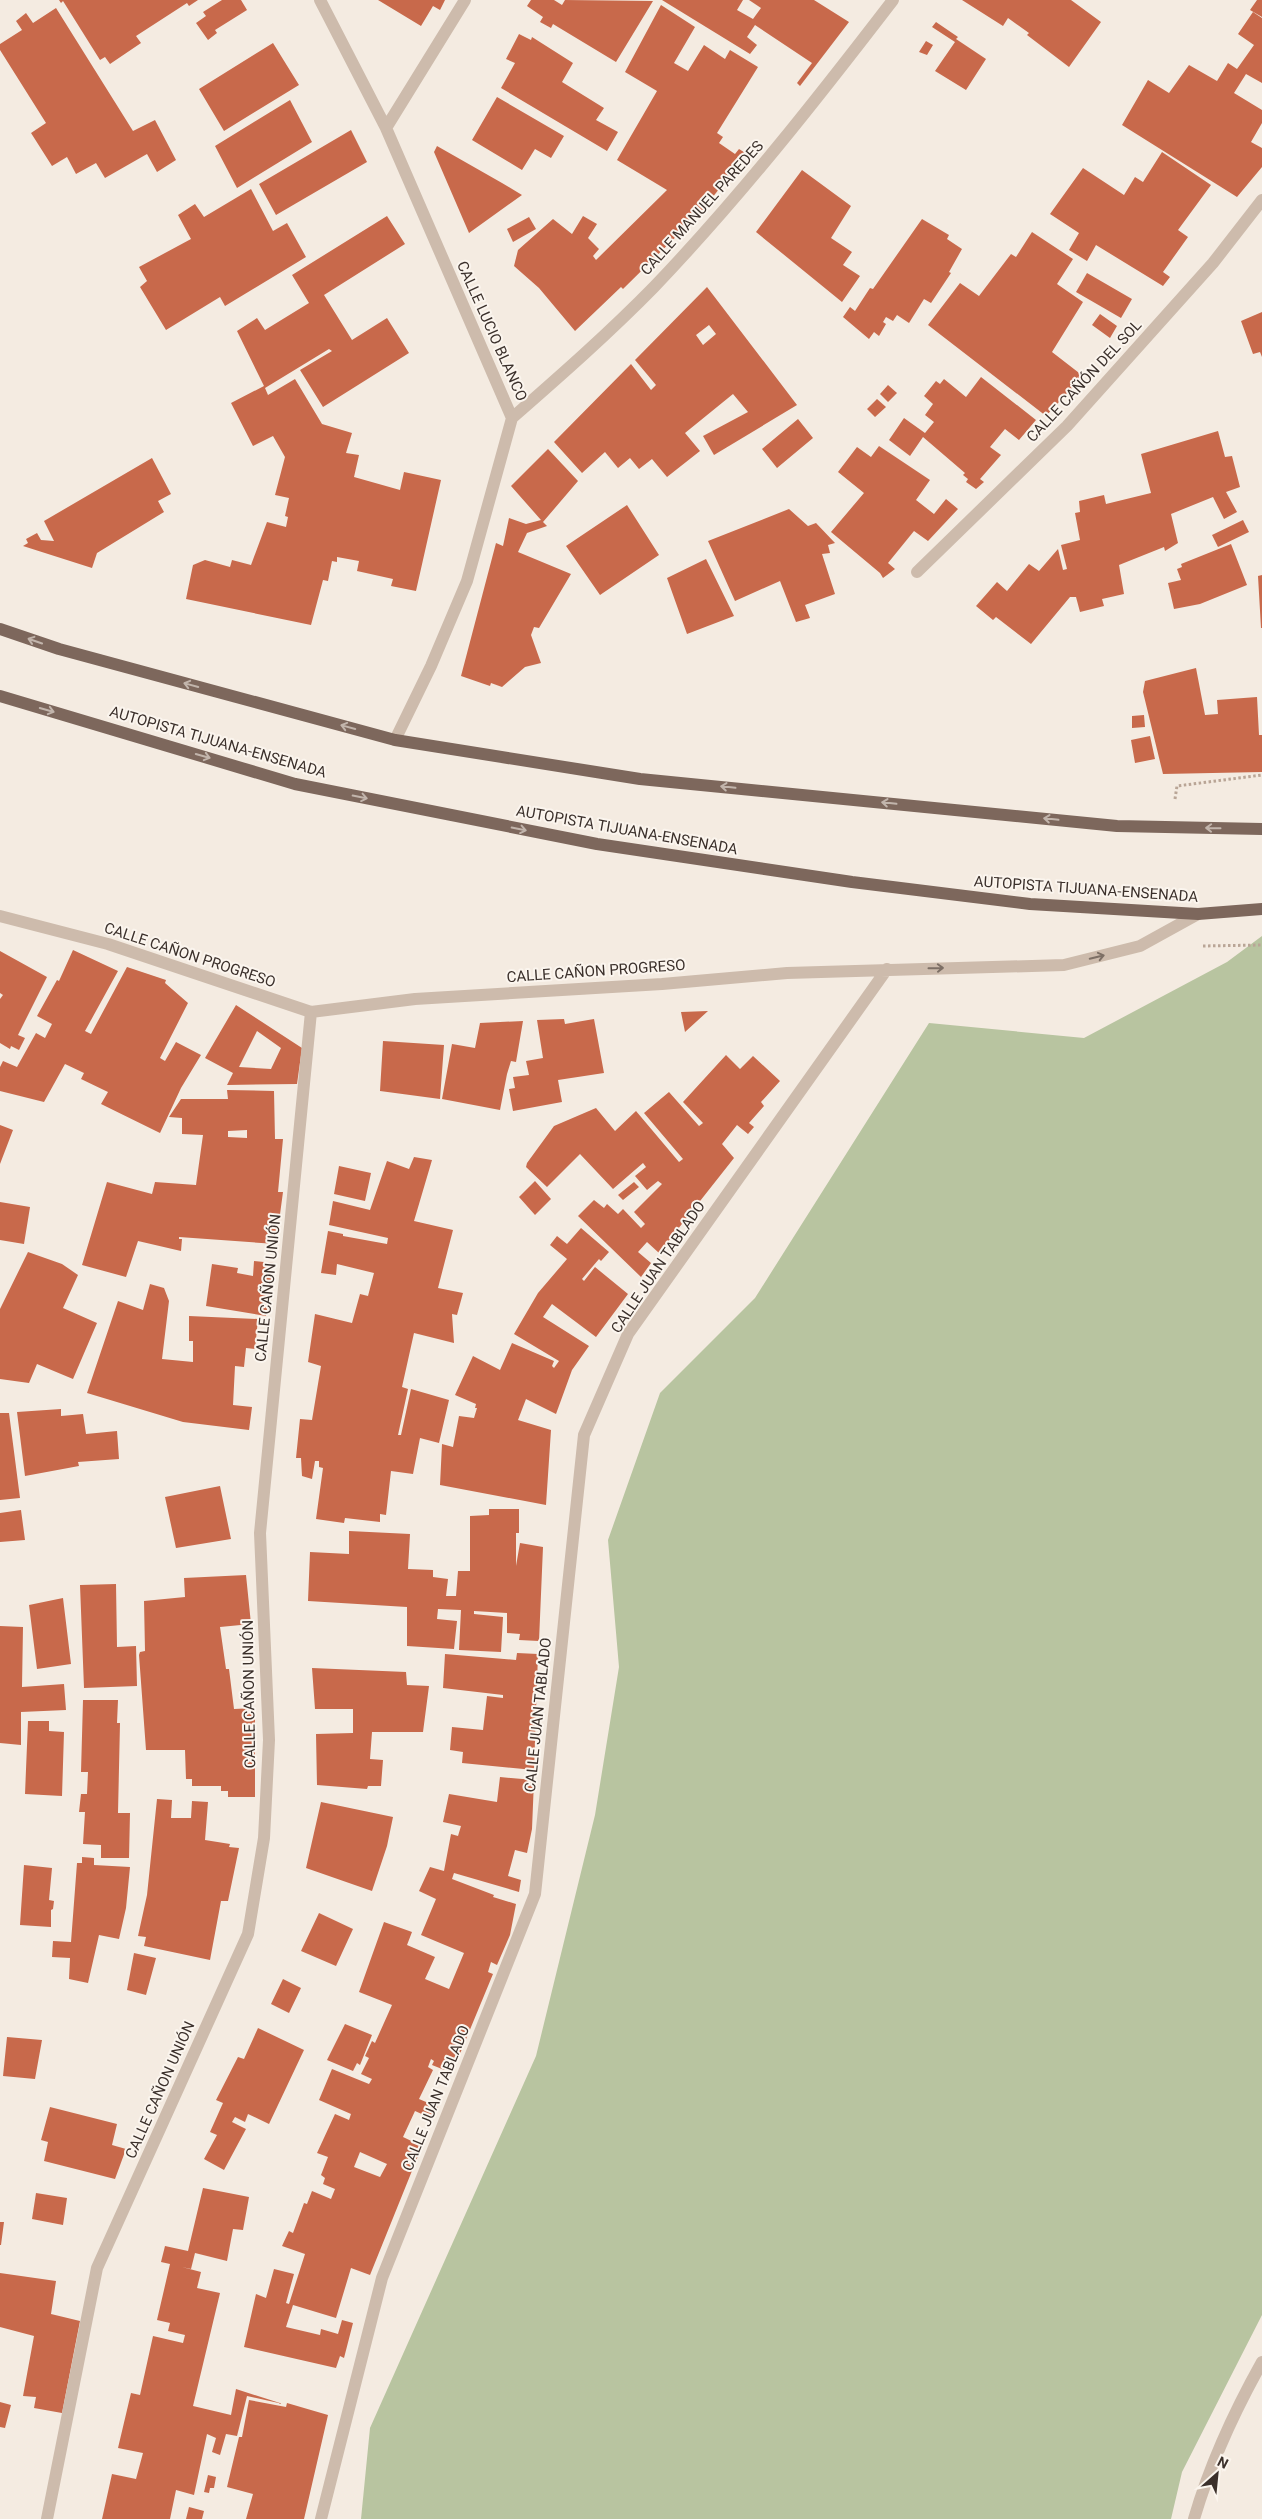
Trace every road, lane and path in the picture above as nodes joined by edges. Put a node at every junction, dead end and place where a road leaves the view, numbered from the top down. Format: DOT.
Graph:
graph roads {
  1 [pos="320,0"];
  2 [pos="466,0"];
  3 [pos="893,0"];
  4 [pos="386,128"];
  5 [pos="1262,200"];
  6 [pos="512,418"];
  7 [pos="917,572"];
  8 [pos="0,629"];
  9 [pos="0,696"];
  10 [pos="395,740"];
  11 [pos="1262,775"];
  12 [pos="1177,786"];
  13 [pos="1262,829"];
  14 [pos="1262,909"];
  15 [pos="1198,914"];
  16 [pos="0,916"];
  17 [pos="1199,946"];
  18 [pos="1262,946"];
  19 [pos="887,969"];
  20 [pos="311,1012"];
  21 [pos="1262,2362"];
  22 [pos="47,2519"];
  23 [pos="321,2519"];
  24 [pos="1194,2519"];
  1 -- 4 [label="street, CALLE LUCIO BLANCO"];
  2 -- 4 [label="street"];
  3 -- 6 [label="street, CALLE MANUEL PAREDES"];
  4 -- 6 [label="street, CALLE LUCIO BLANCO"];
  5 -- 7 [label="street, CALLE CAÑÓN DEL SOL"];
  6 -- 10 [label="street, CALLE LUCIO BLANCO"];
  10 -- 8 [label="main road, one-way"];
  9 -- 15 [label="main road, AUTOPISTA TIJUANA-ENSENADA, one-way"];
  13 -- 10 [label="main road, one-way"];
  11 -- 12 [label="path"];
  14 -- 15 [label="main road, AUTOPISTA TIJUANA-ENSENADA"];
  19 -- 15 [label="street, CALLE CAÑON PROGRESO, one-way"];
  16 -- 20 [label="street, CALLE CAÑON PROGRESO"];
  17 -- 18 [label="path"];
  19 -- 20 [label="street, CALLE CAÑON PROGRESO"];
  19 -- 23 [label="street, CALLE JUAN TABLADO"];
  20 -- 22 [label="street, CALLE CAÑON UNIÓN"];
  21 -- 24 [label="street"];
}
